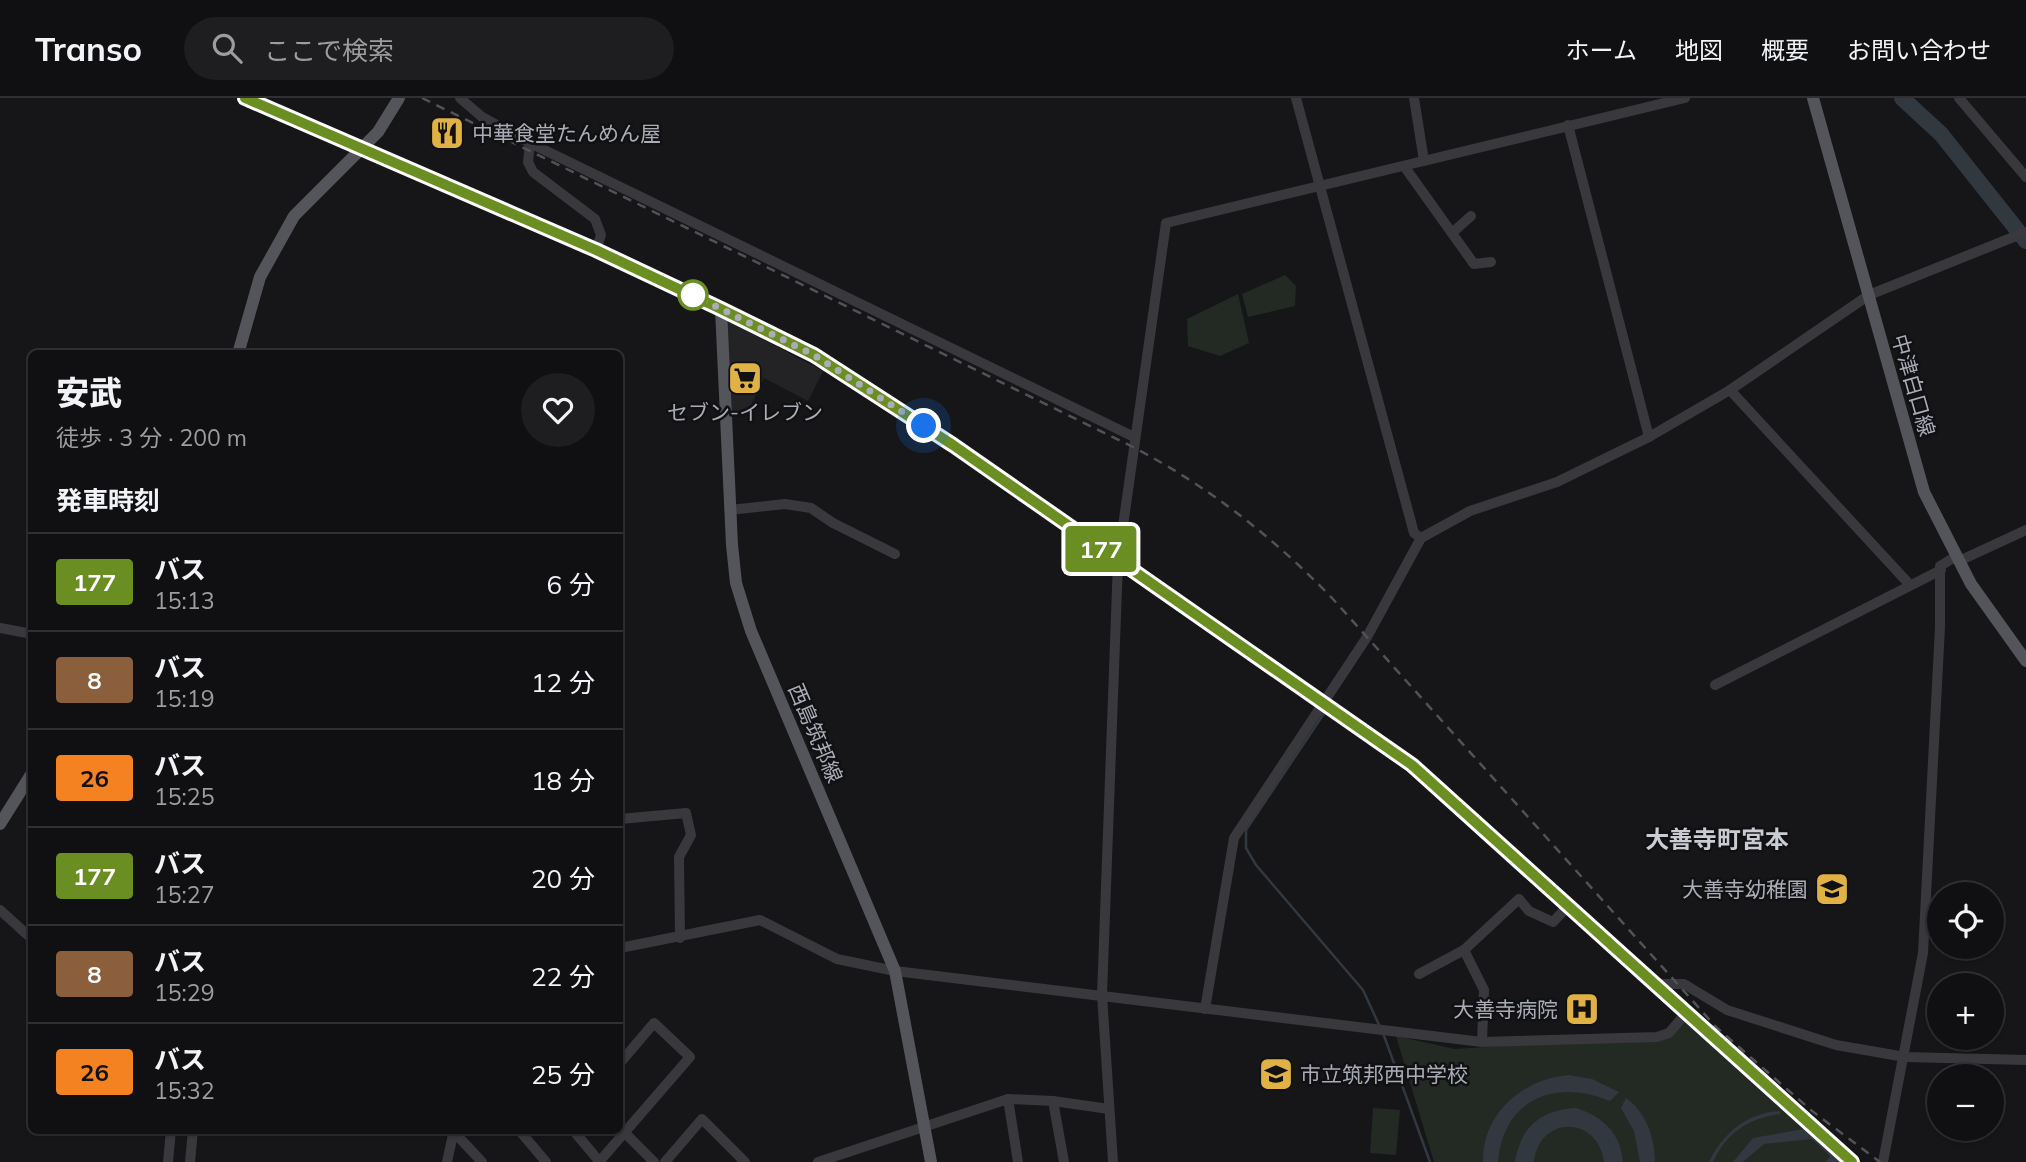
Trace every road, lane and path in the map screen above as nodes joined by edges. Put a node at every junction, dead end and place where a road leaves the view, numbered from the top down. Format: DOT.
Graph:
graph roads {
  1 [pos="245,98"];
  2 [pos="399,98"];
  3 [pos="460,98"];
  4 [pos="1296,98"];
  5 [pos="1414,98"];
  6 [pos="1685,98"];
  7 [pos="1813,98"];
  8 [pos="1959,98"];
  9 [pos="1568,125"];
  10 [pos="530,143"];
  11 [pos="362,148"];
  12 [pos="1424,161"];
  13 [pos="1404,166"];
  14 [pos="2026,177"];
  15 [pos="1319,187"];
  16 [pos="1471,216"];
  17 [pos="2026,232"];
  18 [pos="1452,233"];
  19 [pos="596,250"];
  20 [pos="1491,261"];
  21 [pos="1869,295"];
  22 [pos="721,309"];
  23 [pos="239,350"];
  24 [pos="1730,390"];
  25 [pos="1134,437"];
  26 [pos="1648,437"];
  27 [pos="730,510"];
  28 [pos="2026,530"];
  29 [pos="1421,538"];
  30 [pos="895,554"];
  31 [pos="1957,559"];
  32 [pos="1118,561"];
  33 [pos="1941,570"];
  34 [pos="1910,585"];
  35 [pos="0,628"];
  36 [pos="28,633"];
  37 [pos="2026,661"];
  38 [pos="1716,685"];
  39 [pos="1325,703"];
  40 [pos="28,779"];
  41 [pos="623,818"];
  42 [pos="0,824"];
  43 [pos="1569,905"];
  44 [pos="0,910"];
  45 [pos="28,935"];
  46 [pos="680,938"];
  47 [pos="623,948"];
  48 [pos="1464,950"];
  49 [pos="895,971"];
  50 [pos="1419,974"];
  51 [pos="1651,984"];
  52 [pos="1102,995"];
  53 [pos="1205,1009"];
  54 [pos="1686,1013"];
  55 [pos="1482,1042"];
  56 [pos="1905,1057"];
  57 [pos="623,1059"];
  58 [pos="2026,1060"];
  59 [pos="1008,1099"];
  60 [pos="1053,1101"];
  61 [pos="1109,1110"];
  62 [pos="623,1126"];
  63 [pos="924,1126"];
  64 [pos="626,1131"];
  65 [pos="171,1134"];
  66 [pos="194,1134"];
  67 [pos="453,1134"];
  68 [pos="457,1134"];
  69 [pos="522,1134"];
  70 [pos="576,1134"];
  71 [pos="733,1158"];
  72 [pos="541,1160"];
  73 [pos="168,1162"];
  74 [pos="190,1162"];
  75 [pos="447,1162"];
  76 [pos="482,1162"];
  77 [pos="599,1162"];
  78 [pos="654,1162"];
  79 [pos="665,1162"];
  80 [pos="745,1162"];
  81 [pos="818,1162"];
  82 [pos="930,1162"];
  83 [pos="1018,1162"];
  84 [pos="1064,1162"];
  85 [pos="1113,1162"];
  86 [pos="1852,1162"];
  87 [pos="1883,1162"];
  1 -- 11 [label="main road"];
  2 -- 11 [label="main road"];
  3 -- 10 [label="street"];
  4 -- 15 [label="street"];
  5 -- 12 [label="street"];
  6 -- 9 [label="street"];
  7 -- 21 [label="main road, 中津白口線"];
  8 -- 14 [label="street"];
  9 -- 12 [label="street"];
  9 -- 26 [label="street"];
  10 -- 19 [label="street"];
  10 -- 25 [label="street"];
  11 -- 19 [label="main road"];
  11 -- 23 [label="main road"];
  12 -- 13 [label="street"];
  13 -- 15 [label="street"];
  13 -- 18 [label="street"];
  15 -- 25 [label="street"];
  15 -- 29 [label="street"];
  16 -- 18 [label="street"];
  17 -- 21 [label="street"];
  18 -- 20 [label="street"];
  19 -- 22 [label="main road"];
  21 -- 24 [label="street"];
  21 -- 31 [label="main road, 中津白口線"];
  22 -- 27 [label="main road, 西島筑邦線"];
  22 -- 32 [label="main road"];
  24 -- 26 [label="street"];
  24 -- 34 [label="street"];
  25 -- 32 [label="street"];
  26 -- 29 [label="street"];
  27 -- 30 [label="street"];
  27 -- 49 [label="main road, 西島筑邦線"];
  28 -- 31 [label="street"];
  29 -- 39 [label="street"];
  31 -- 33 [label="street"];
  31 -- 37 [label="main road, 中津白口線"];
  32 -- 39 [label="main road"];
  32 -- 52 [label="street"];
  33 -- 34 [label="street"];
  33 -- 56 [label="street"];
  34 -- 38 [label="street"];
  35 -- 36 [label="street"];
  39 -- 43 [label="main road"];
  39 -- 53 [label="street"];
  40 -- 42 [label="main road"];
  41 -- 46 [label="street"];
  43 -- 48 [label="street"];
  43 -- 51 [label="main road"];
  44 -- 45 [label="street"];
  46 -- 47 [label="street"];
  46 -- 49 [label="street"];
  48 -- 50 [label="street"];
  48 -- 55 [label="street"];
  49 -- 52 [label="street"];
  49 -- 63 [label="main road, 西島筑邦線"];
  51 -- 54 [label="main road"];
  51 -- 56 [label="street"];
  52 -- 53 [label="street"];
  52 -- 61 [label="street"];
  53 -- 55 [label="street"];
  54 -- 55 [label="street"];
  54 -- 86 [label="main road"];
  56 -- 58 [label="street"];
  56 -- 87 [label="street"];
  57 -- 64 [label="street"];
  59 -- 60 [label="street"];
  59 -- 63 [label="street"];
  59 -- 83 [label="street"];
  60 -- 61 [label="street"];
  60 -- 84 [label="street"];
  61 -- 85 [label="street"];
  62 -- 64 [label="street"];
  63 -- 81 [label="street"];
  63 -- 82 [label="main road, 西島筑邦線"];
  64 -- 77 [label="street"];
  64 -- 78 [label="street"];
  65 -- 73 [label="street"];
  66 -- 74 [label="street"];
  67 -- 75 [label="street"];
  68 -- 76 [label="street"];
  69 -- 72 [label="street"];
  70 -- 77 [label="street"];
  71 -- 79 [label="street"];
  71 -- 80 [label="street"];
}
